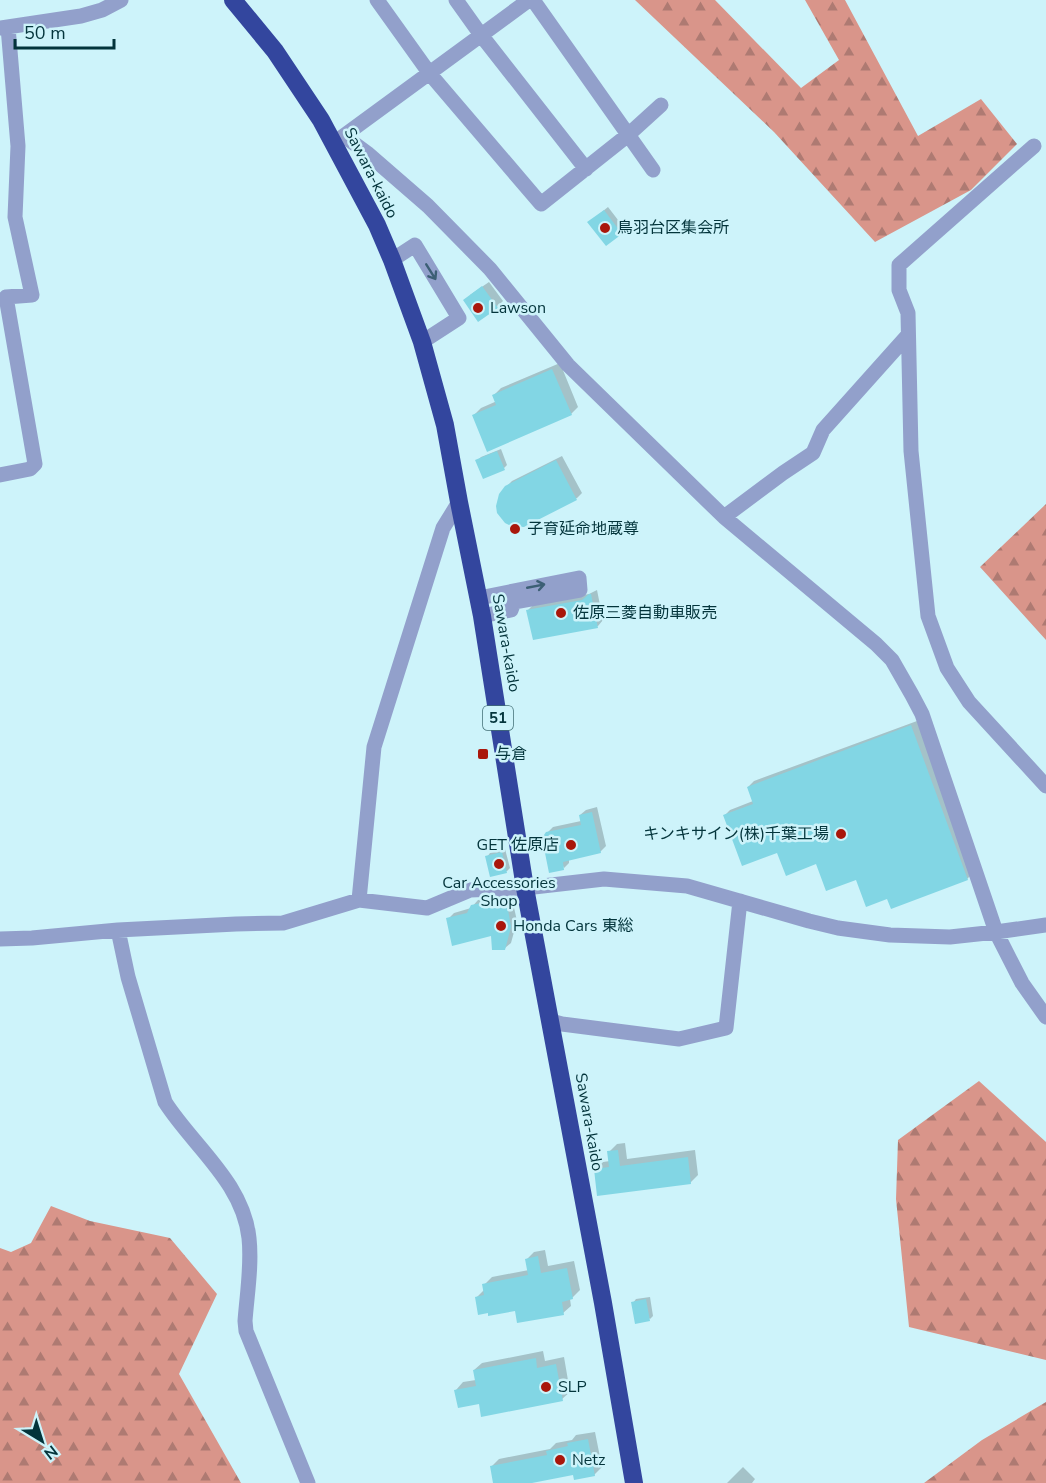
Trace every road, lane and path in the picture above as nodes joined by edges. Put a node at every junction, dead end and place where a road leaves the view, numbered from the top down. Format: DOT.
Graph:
graph roads {
  1 [pos="121,0"];
  2 [pos="233,0"];
  3 [pos="377,0"];
  4 [pos="456,0"];
  5 [pos="529,0"];
  6 [pos="533,0"];
  7 [pos="4,28"];
  8 [pos="481,35"];
  9 [pos="429,74"];
  10 [pos="661,105"];
  11 [pos="628,135"];
  12 [pos="339,139"];
  13 [pos="1034,146"];
  14 [pos="586,169"];
  15 [pos="653,170"];
  16 [pos="392,260"];
  17 [pos="908,335"];
  18 [pos="422,342"];
  19 [pos="0,476"];
  20 [pos="459,502"];
  21 [pos="724,517"];
  22 [pos="479,598"];
  23 [pos="482,616"];
  24 [pos="1046,786"];
  25 [pos="525,888"];
  26 [pos="358,900"];
  27 [pos="740,901"];
  28 [pos="1046,925"];
  29 [pos="118,930"];
  30 [pos="996,932"];
  31 [pos="0,939"];
  32 [pos="1046,1017"];
  33 [pos="551,1021"];
  34 [pos="308,1483"];
  35 [pos="634,1483"];
  1 -- 7 [label="street"];
  2 -- 12 [label="highway, Sawara-kaido / 51"];
  3 -- 9 [label="street"];
  4 -- 8 [label="street"];
  5 -- 8 [label="street"];
  6 -- 11 [label="street"];
  7 -- 19 [label="street"];
  8 -- 9 [label="street"];
  8 -- 14 [label="street"];
  9 -- 12 [label="street"];
  9 -- 14 [label="street"];
  10 -- 11 [label="street"];
  11 -- 14 [label="street"];
  11 -- 15 [label="street"];
  12 -- 16 [label="highway, Sawara-kaido / 51"];
  12 -- 21 [label="street"];
  13 -- 17 [label="street"];
  16 -- 18 [label="highway, Sawara-kaido / 51"];
  16 -- 18 [label="street, one-way"];
  17 -- 21 [label="street"];
  17 -- 24 [label="street"];
  18 -- 20 [label="highway, Sawara-kaido / 51"];
  20 -- 22 [label="highway, Sawara-kaido / 51"];
  20 -- 26 [label="street"];
  21 -- 30 [label="street"];
  22 -- 23 [label="highway, Sawara-kaido / 51"];
  22 -- 23 [label="street, one-way"];
  23 -- 25 [label="highway, Sawara-kaido / 51"];
  25 -- 26 [label="street"];
  25 -- 27 [label="street"];
  25 -- 33 [label="highway, Sawara-kaido / 51"];
  26 -- 29 [label="street"];
  27 -- 30 [label="street"];
  27 -- 33 [label="street"];
  28 -- 30 [label="street"];
  29 -- 31 [label="street"];
  29 -- 34 [label="street"];
  30 -- 32 [label="street"];
  33 -- 35 [label="highway, Sawara-kaido / 51"];
}
